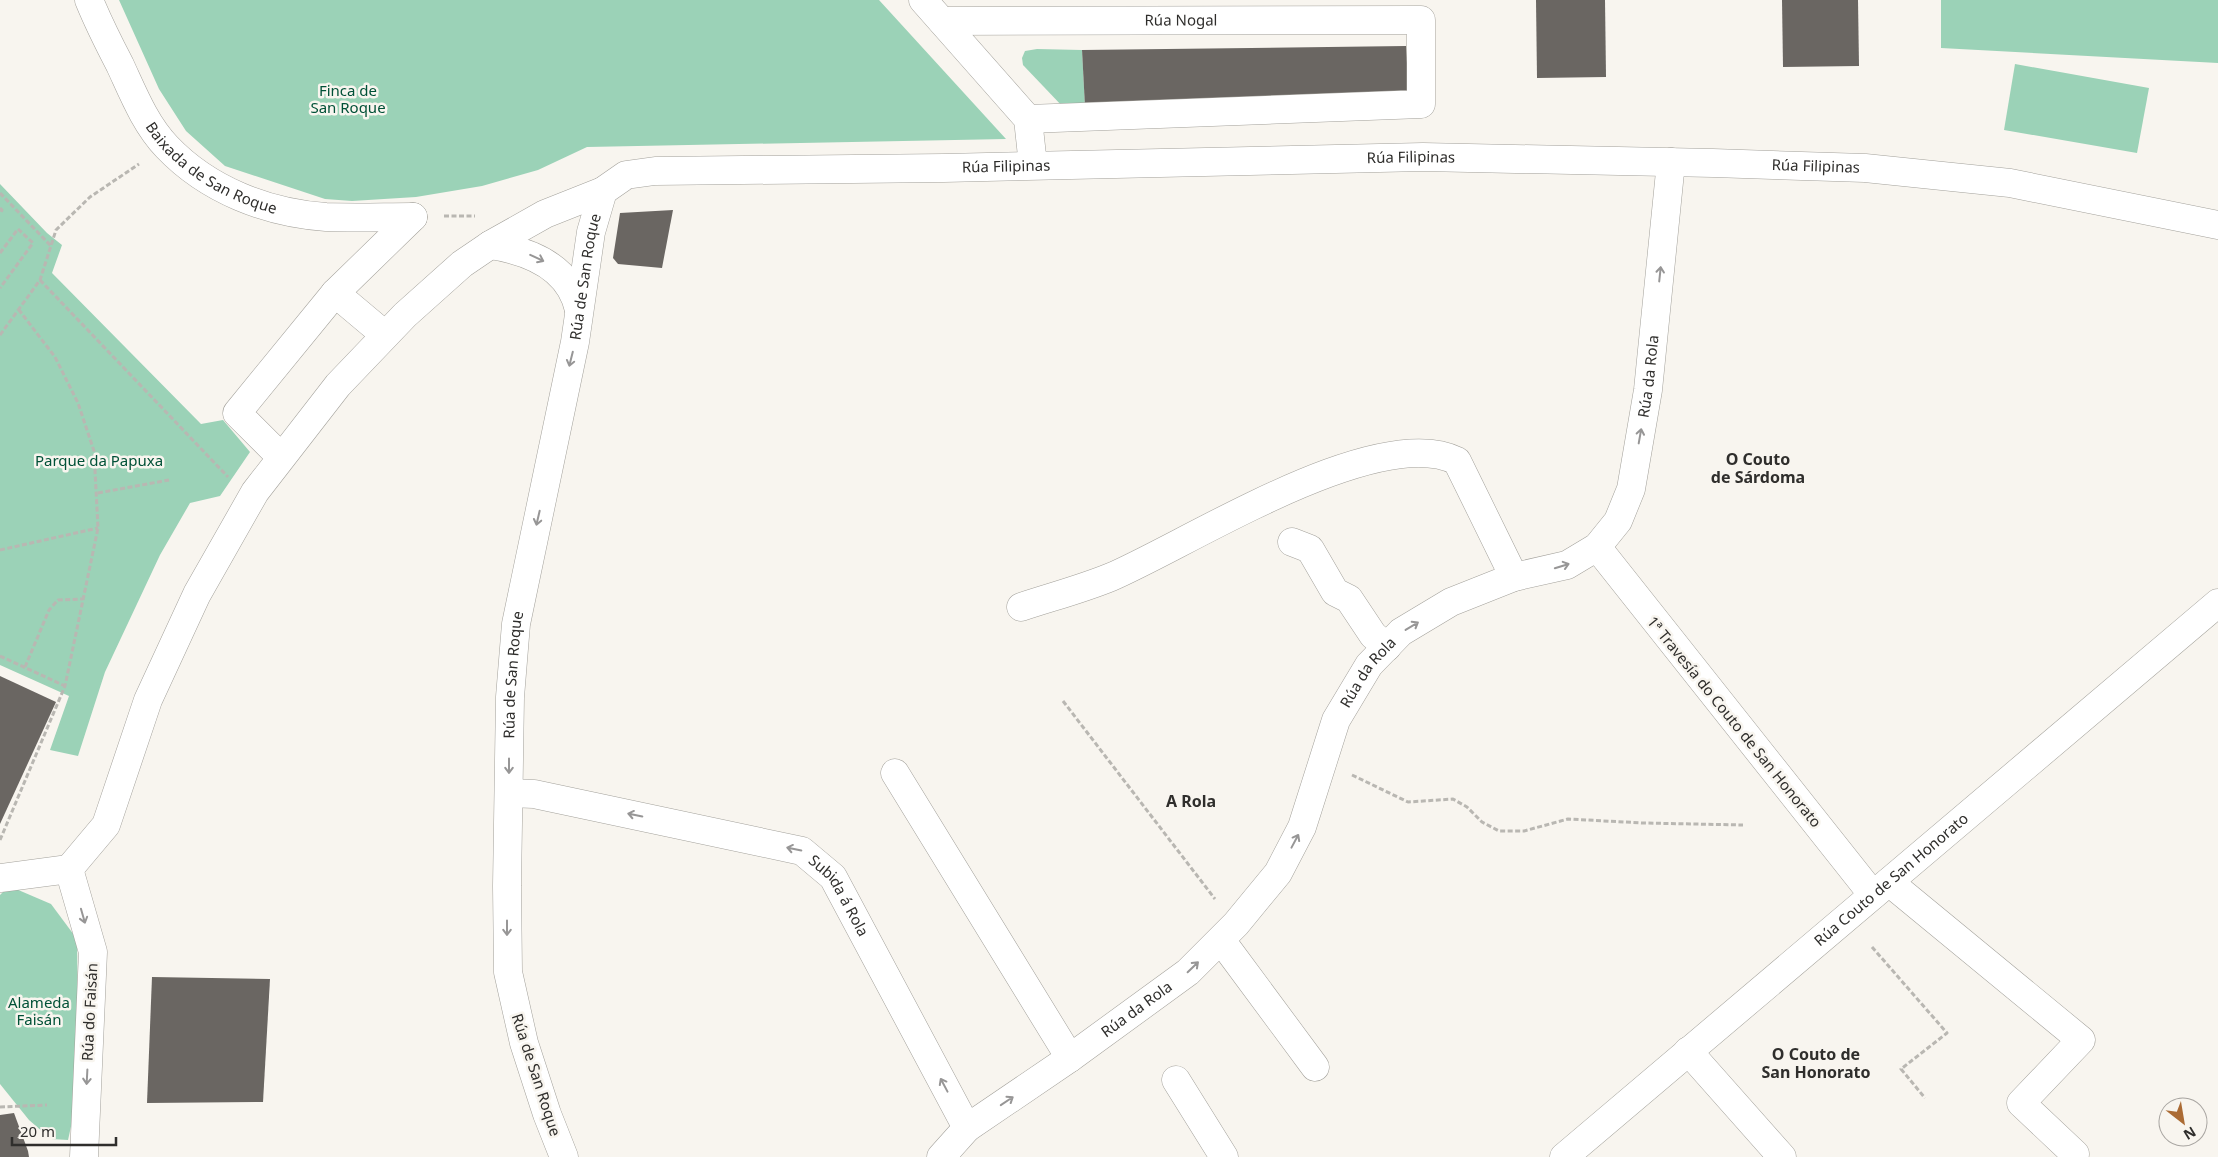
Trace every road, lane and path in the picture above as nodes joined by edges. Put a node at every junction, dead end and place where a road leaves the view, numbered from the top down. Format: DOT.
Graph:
graph roads {
  1 [pos="89,0"];
  2 [pos="924,0"];
  3 [pos="942,21"];
  4 [pos="1028,119"];
  5 [pos="166,146"];
  6 [pos="1671,162"];
  7 [pos="1032,165"];
  8 [pos="603,192"];
  9 [pos="0,193"];
  10 [pos="0,208"];
  11 [pos="0,214"];
  12 [pos="485,216"];
  13 [pos="413,217"];
  14 [pos="2218,225"];
  15 [pos="490,245"];
  16 [pos="51,246"];
  17 [pos="0,253"];
  18 [pos="40,280"];
  19 [pos="0,288"];
  20 [pos="335,293"];
  21 [pos="18,310"];
  22 [pos="579,310"];
  23 [pos="0,335"];
  24 [pos="385,335"];
  25 [pos="282,457"];
  26 [pos="229,478"];
  27 [pos="169,480"];
  28 [pos="98,493"];
  29 [pos="98,528"];
  30 [pos="1292,542"];
  31 [pos="1597,547"];
  32 [pos="0,550"];
  33 [pos="1514,577"];
  34 [pos="83,599"];
  35 [pos="2218,603"];
  36 [pos="1021,607"];
  37 [pos="1387,647"];
  38 [pos="0,656"];
  39 [pos="25,667"];
  40 [pos="65,686"];
  41 [pos="1063,701"];
  42 [pos="895,773"];
  43 [pos="1349,773"];
  44 [pos="509,793"];
  45 [pos="1743,825"];
  46 [pos="0,840"];
  47 [pos="69,870"];
  48 [pos="0,878"];
  49 [pos="1881,889"];
  50 [pos="1216,900"];
  51 [pos="1221,940"];
  52 [pos="1872,947"];
  53 [pos="1688,1051"];
  54 [pos="1070,1058"];
  55 [pos="1314,1067"];
  56 [pos="1176,1080"];
  57 [pos="1925,1098"];
  58 [pos="47,1105"];
  59 [pos="0,1107"];
  60 [pos="966,1128"];
  61 [pos="84,1157"];
  62 [pos="564,1157"];
  63 [pos="941,1157"];
  64 [pos="1224,1157"];
  65 [pos="1564,1157"];
  66 [pos="1782,1157"];
  67 [pos="2072,1157"];
  1 -- 5 [label="street, Baixada de San Roque"];
  2 -- 3 [label="street"];
  3 -- 4 [label="street"];
  3 -- 4 [label="street, Rúa Nogal"];
  4 -- 7 [label="street"];
  5 -- 13 [label="street, Baixada de San Roque"];
  5 -- 16 [label="path"];
  6 -- 7 [label="street, Rúa Filipinas"];
  6 -- 14 [label="street, Rúa Filipinas"];
  31 -- 6 [label="street, Rúa da Rola, one-way"];
  7 -- 8 [label="street, Rúa Filipinas"];
  8 -- 15 [label="street, Rúa Filipinas"];
  8 -- 22 [label="street, Rúa de San Roque"];
  9 -- 16 [label="path"];
  10 -- 11 [label="path"];
  12 -- 13 [label="path"];
  13 -- 20 [label="street"];
  15 -- 22 [label="street, one-way"];
  15 -- 24 [label="street, Rúa Filipinas"];
  16 -- 18 [label="path"];
  17 -- 19 [label="path"];
  18 -- 21 [label="path"];
  18 -- 26 [label="path"];
  20 -- 24 [label="street"];
  20 -- 25 [label="street"];
  21 -- 23 [label="path"];
  21 -- 28 [label="path"];
  22 -- 44 [label="street, Rúa de San Roque, one-way"];
  24 -- 25 [label="street, Rúa Filipinas"];
  25 -- 47 [label="street, Rúa Filipinas"];
  27 -- 28 [label="path"];
  28 -- 29 [label="path"];
  29 -- 32 [label="path"];
  29 -- 34 [label="path"];
  30 -- 37 [label="street"];
  33 -- 31 [label="street, Rúa da Rola, one-way"];
  31 -- 49 [label="street, 1ª Travesía do Couto de San Honorato"];
  33 -- 36 [label="street"];
  37 -- 33 [label="street, Rúa da Rola, one-way"];
  34 -- 39 [label="path"];
  34 -- 40 [label="path"];
  35 -- 49 [label="street, Rúa Couto de San Honorato"];
  51 -- 37 [label="street, Rúa da Rola, one-way"];
  38 -- 39 [label="path"];
  39 -- 40 [label="path"];
  40 -- 46 [label="path"];
  41 -- 50 [label="path"];
  42 -- 54 [label="street"];
  43 -- 45 [label="path"];
  60 -- 44 [label="street, Subida á Rola, one-way"];
  44 -- 62 [label="street, Rúa de San Roque, one-way"];
  47 -- 48 [label="street"];
  47 -- 61 [label="street, Rúa do Faisán, one-way"];
  49 -- 53 [label="street, Rúa Couto de San Honorato"];
  49 -- 67 [label="street, 1ª Travesía do Couto de San Honorato"];
  54 -- 51 [label="street, Rúa da Rola, one-way"];
  51 -- 55 [label="street"];
  52 -- 57 [label="path"];
  53 -- 65 [label="street, Rúa Couto de San Honorato"];
  53 -- 66 [label="street"];
  60 -- 54 [label="street, Rúa da Rola, one-way"];
  56 -- 64 [label="street"];
  58 -- 59 [label="path"];
  60 -- 63 [label="street, Rúa da Rola"];
}
